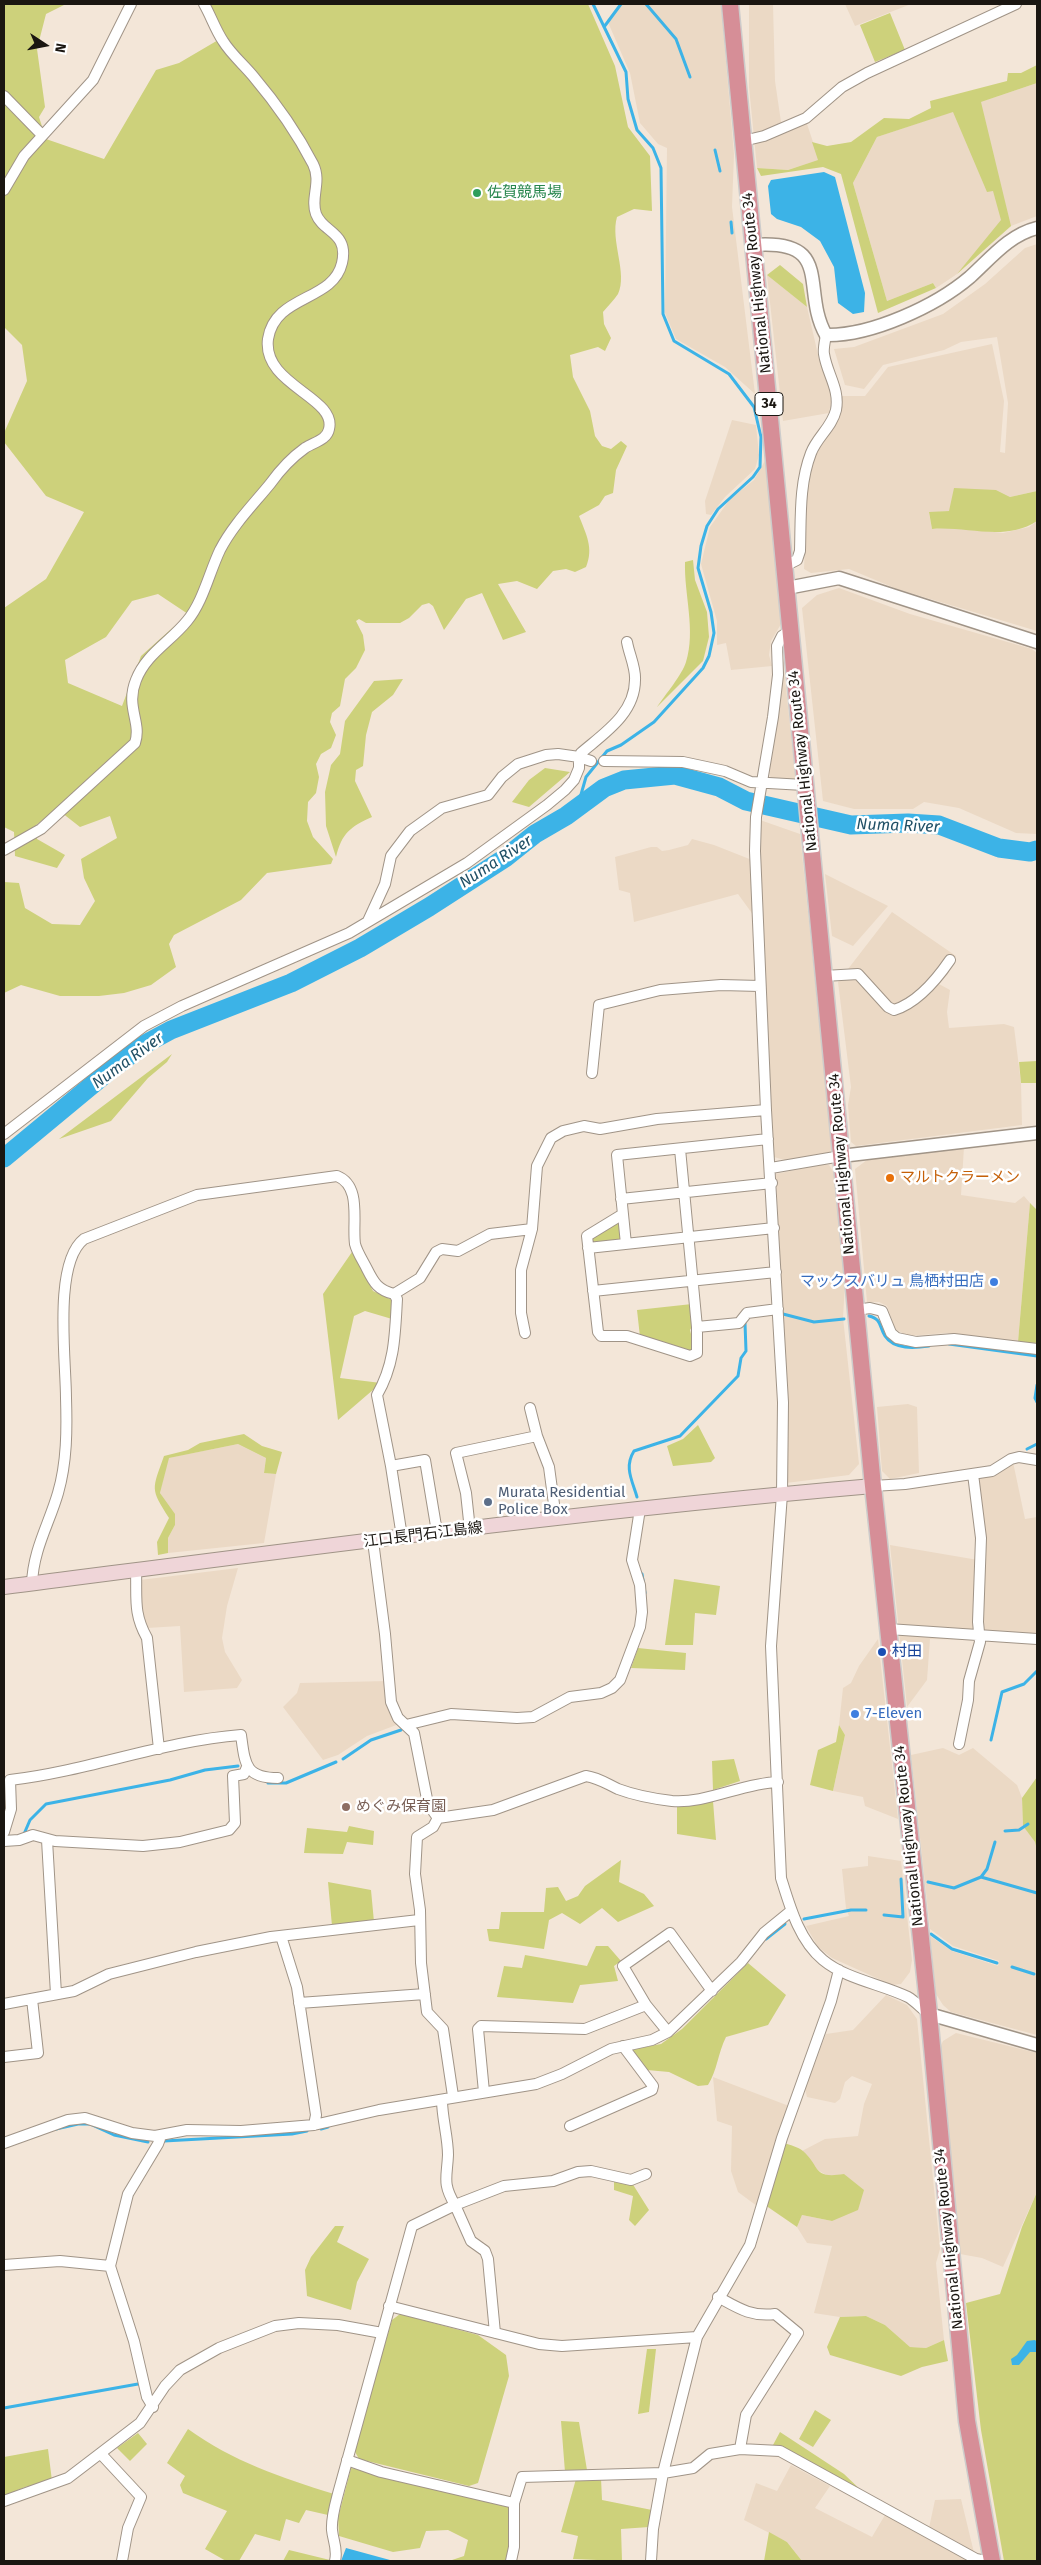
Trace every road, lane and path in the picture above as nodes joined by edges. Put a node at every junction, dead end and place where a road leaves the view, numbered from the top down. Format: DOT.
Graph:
graph roads {
  1 [pos="131,4"];
  2 [pos="204,4"];
  3 [pos="730,4"];
  4 [pos="1016,4"];
  5 [pos="4,96"];
  6 [pos="42,135"];
  7 [pos="743,141"];
  8 [pos="4,190"];
  9 [pos="1037,228"];
  10 [pos="752,245"];
  11 [pos="826,335"];
  12 [pos="785,566"];
  13 [pos="787,588"];
  14 [pos="791,630"];
  15 [pos="627,642"];
  16 [pos="1037,642"];
  17 [pos="579,757"];
  18 [pos="591,761"];
  19 [pos="604,761"];
  20 [pos="763,783"];
  21 [pos="804,785"];
  22 [pos="4,850"];
  23 [pos="368,922"];
  24 [pos="950,960"];
  25 [pos="824,976"];
  26 [pos="760,986"];
  27 [pos="592,1073"];
  28 [pos="766,1110"];
  29 [pos="1037,1133"];
  30 [pos="4,1134"];
  31 [pos="768,1139"];
  32 [pos="680,1148"];
  33 [pos="841,1156"];
  34 [pos="771,1168"];
  35 [pos="772,1183"];
  36 [pos="684,1192"];
  37 [pos="621,1199"];
  38 [pos="623,1214"];
  39 [pos="774,1228"];
  40 [pos="532,1229"];
  41 [pos="689,1237"];
  42 [pos="626,1244"];
  43 [pos="588,1248"];
  44 [pos="776,1272"];
  45 [pos="693,1281"];
  46 [pos="593,1291"];
  47 [pos="394,1294"];
  48 [pos="778,1309"];
  49 [pos="856,1310"];
  50 [pos="697,1327"];
  51 [pos="526,1333"];
  52 [pos="1037,1349"];
  53 [pos="530,1408"];
  54 [pos="536,1436"];
  55 [pos="1037,1460"];
  56 [pos="391,1466"];
  57 [pos="974,1474"];
  58 [pos="872,1486"];
  59 [pos="782,1494"];
  60 [pos="640,1509"];
  61 [pos="556,1519"];
  62 [pos="470,1530"];
  63 [pos="437,1532"];
  64 [pos="402,1537"];
  65 [pos="374,1541"];
  66 [pos="136,1570"];
  67 [pos="32,1584"];
  68 [pos="4,1587"];
  69 [pos="888,1629"];
  70 [pos="980,1636"];
  71 [pos="1037,1639"];
  72 [pos="406,1725"];
  73 [pos="959,1744"];
  74 [pos="159,1749"];
  75 [pos="247,1767"];
  76 [pos="278,1778"];
  77 [pos="778,1782"];
  78 [pos="438,1818"];
  79 [pos="4,1832"];
  80 [pos="48,1840"];
  81 [pos="4,1841"];
  82 [pos="791,1911"];
  83 [pos="419,1920"];
  84 [pos="281,1936"];
  85 [pos="839,1970"];
  86 [pos="712,1991"];
  87 [pos="56,1994"];
  88 [pos="425,1994"];
  89 [pos="32,1999"];
  90 [pos="299,2003"];
  91 [pos="4,2004"];
  92 [pos="646,2005"];
  93 [pos="929,2014"];
  94 [pos="668,2032"];
  95 [pos="1037,2045"];
  96 [pos="623,2046"];
  97 [pos="4,2057"];
  98 [pos="484,2092"];
  99 [pos="453,2096"];
  100 [pos="442,2100"];
  101 [pos="314,2125"];
  102 [pos="570,2126"];
  103 [pos="161,2136"];
  104 [pos="4,2142"];
  105 [pos="646,2174"];
  106 [pos="455,2205"];
  107 [pos="4,2265"];
  108 [pos="110,2266"];
  109 [pos="718,2297"];
  110 [pos="389,2306"];
  111 [pos="382,2332"];
  112 [pos="495,2333"];
  113 [pos="697,2337"];
  114 [pos="153,2407"];
  115 [pos="740,2449"];
  116 [pos="101,2454"];
  117 [pos="347,2460"];
  118 [pos="663,2473"];
  119 [pos="4,2501"];
  120 [pos="514,2503"];
  121 [pos="122,2561"];
  122 [pos="335,2561"];
  123 [pos="511,2561"];
  124 [pos="651,2561"];
  125 [pos="986,2561"];
  126 [pos="992,2561"];
  1 -- 6 [label="street"];
  2 -- 22 [label="street"];
  3 -- 7 [label="highway, National Highway Route 34 / 34"];
  4 -- 7 [label="street"];
  5 -- 6 [label="street"];
  6 -- 8 [label="street"];
  7 -- 10 [label="highway, National Highway Route 34 / 34"];
  9 -- 11 [label="street"];
  10 -- 11 [label="street"];
  10 -- 12 [label="highway, National Highway Route 34 / 34"];
  11 -- 12 [label="street"];
  12 -- 13 [label="highway, National Highway Route 34 / 34"];
  13 -- 14 [label="highway, National Highway Route 34 / 34"];
  13 -- 16 [label="street"];
  14 -- 20 [label="street"];
  14 -- 21 [label="highway, National Highway Route 34 / 34"];
  15 -- 17 [label="street"];
  17 -- 18 [label="street"];
  17 -- 23 [label="street"];
  17 -- 23 [label="street"];
  19 -- 20 [label="street"];
  20 -- 21 [label="street"];
  20 -- 26 [label="street"];
  21 -- 25 [label="highway, National Highway Route 34 / 34"];
  23 -- 30 [label="street"];
  24 -- 25 [label="street"];
  25 -- 33 [label="highway, National Highway Route 34 / 34"];
  26 -- 27 [label="street"];
  26 -- 28 [label="street"];
  28 -- 31 [label="street"];
  28 -- 40 [label="street"];
  29 -- 33 [label="street"];
  31 -- 32 [label="street"];
  31 -- 34 [label="street"];
  32 -- 36 [label="street"];
  32 -- 37 [label="street"];
  33 -- 34 [label="street"];
  33 -- 49 [label="highway, National Highway Route 34 / 34"];
  34 -- 35 [label="street"];
  35 -- 36 [label="street"];
  35 -- 39 [label="street"];
  36 -- 37 [label="street"];
  36 -- 41 [label="street"];
  37 -- 38 [label="street"];
  38 -- 42 [label="street"];
  38 -- 43 [label="street"];
  39 -- 41 [label="street"];
  39 -- 44 [label="street"];
  40 -- 47 [label="street"];
  40 -- 51 [label="street"];
  41 -- 42 [label="street"];
  41 -- 45 [label="street"];
  42 -- 43 [label="street"];
  43 -- 46 [label="street"];
  44 -- 45 [label="street"];
  44 -- 48 [label="street"];
  45 -- 46 [label="street"];
  45 -- 50 [label="street"];
  46 -- 50 [label="street"];
  47 -- 56 [label="street"];
  47 -- 67 [label="street"];
  48 -- 50 [label="street"];
  48 -- 59 [label="street"];
  49 -- 52 [label="street"];
  49 -- 58 [label="highway, National Highway Route 34 / 34"];
  53 -- 54 [label="street"];
  54 -- 61 [label="street"];
  54 -- 62 [label="street"];
  55 -- 57 [label="street"];
  56 -- 63 [label="street"];
  56 -- 64 [label="street"];
  57 -- 58 [label="street"];
  57 -- 70 [label="street"];
  58 -- 59 [label="main road, 江口長門石江島線"];
  58 -- 69 [label="highway, National Highway Route 34 / 34"];
  59 -- 60 [label="main road, 江口長門石江島線"];
  59 -- 77 [label="street"];
  60 -- 61 [label="main road, 江口長門石江島線"];
  60 -- 72 [label="street"];
  61 -- 62 [label="main road, 江口長門石江島線"];
  62 -- 63 [label="main road, 江口長門石江島線"];
  63 -- 64 [label="main road, 江口長門石江島線"];
  64 -- 65 [label="main road, 江口長門石江島線"];
  65 -- 66 [label="main road, 江口長門石江島線"];
  65 -- 72 [label="street"];
  66 -- 67 [label="main road, 江口長門石江島線"];
  66 -- 74 [label="street"];
  67 -- 68 [label="main road, 江口長門石江島線"];
  69 -- 70 [label="street"];
  69 -- 93 [label="highway, National Highway Route 34 / 34"];
  70 -- 71 [label="street"];
  70 -- 73 [label="street"];
  72 -- 78 [label="street"];
  74 -- 75 [label="street"];
  74 -- 79 [label="street"];
  75 -- 76 [label="street"];
  75 -- 80 [label="street"];
  77 -- 78 [label="street"];
  77 -- 82 [label="street"];
  78 -- 83 [label="street"];
  80 -- 81 [label="street"];
  80 -- 87 [label="street"];
  82 -- 85 [label="street"];
  82 -- 86 [label="street"];
  83 -- 84 [label="street"];
  83 -- 88 [label="street"];
  84 -- 87 [label="street"];
  84 -- 90 [label="street"];
  85 -- 93 [label="street"];
  85 -- 109 [label="street"];
  86 -- 92 [label="street"];
  86 -- 94 [label="street"];
  87 -- 89 [label="street"];
  88 -- 90 [label="street"];
  88 -- 99 [label="street"];
  89 -- 91 [label="street"];
  89 -- 97 [label="street"];
  90 -- 101 [label="street"];
  92 -- 94 [label="street"];
  92 -- 98 [label="street"];
  93 -- 95 [label="street"];
  93 -- 126 [label="highway, National Highway Route 34 / 34"];
  94 -- 96 [label="street"];
  96 -- 98 [label="street"];
  96 -- 102 [label="street"];
  98 -- 99 [label="street"];
  99 -- 100 [label="street"];
  100 -- 101 [label="street"];
  100 -- 106 [label="street"];
  101 -- 103 [label="street"];
  103 -- 104 [label="street"];
  103 -- 108 [label="street"];
  105 -- 106 [label="street"];
  106 -- 110 [label="street"];
  106 -- 112 [label="street"];
  107 -- 108 [label="street"];
  108 -- 114 [label="street"];
  109 -- 113 [label="street"];
  109 -- 115 [label="street"];
  110 -- 111 [label="street"];
  110 -- 112 [label="street"];
  111 -- 114 [label="street"];
  111 -- 117 [label="street"];
  112 -- 113 [label="street"];
  113 -- 118 [label="street"];
  114 -- 116 [label="street"];
  115 -- 118 [label="street"];
  115 -- 125 [label="street"];
  116 -- 119 [label="street"];
  116 -- 121 [label="street"];
  117 -- 120 [label="street"];
  117 -- 122 [label="street"];
  118 -- 120 [label="street"];
  118 -- 124 [label="street"];
  120 -- 123 [label="street"];
}
